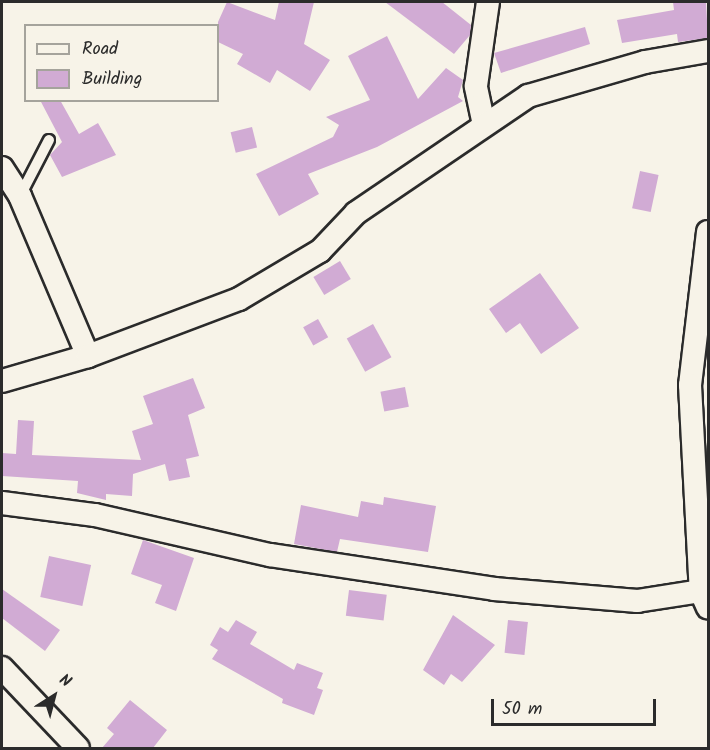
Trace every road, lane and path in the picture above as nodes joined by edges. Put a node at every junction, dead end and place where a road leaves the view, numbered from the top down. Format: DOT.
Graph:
graph roads {
  1 [pos="488,2"];
  2 [pos="708,51"];
  3 [pos="484,125"];
  4 [pos="49,140"];
  5 [pos="2,168"];
  6 [pos="20,196"];
  7 [pos="708,232"];
  8 [pos="88,356"];
  9 [pos="2,381"];
  10 [pos="2,503"];
  11 [pos="706,597"];
  12 [pos="2,668"];
  13 [pos="78,748"];
  1 -- 3 [label="street"];
  2 -- 3 [label="street"];
  3 -- 8 [label="street"];
  4 -- 6 [label="lane"];
  5 -- 6 [label="street"];
  6 -- 8 [label="street"];
  7 -- 11 [label="street"];
  8 -- 9 [label="street"];
  10 -- 11 [label="street"];
  12 -- 13 [label="street"];
}
